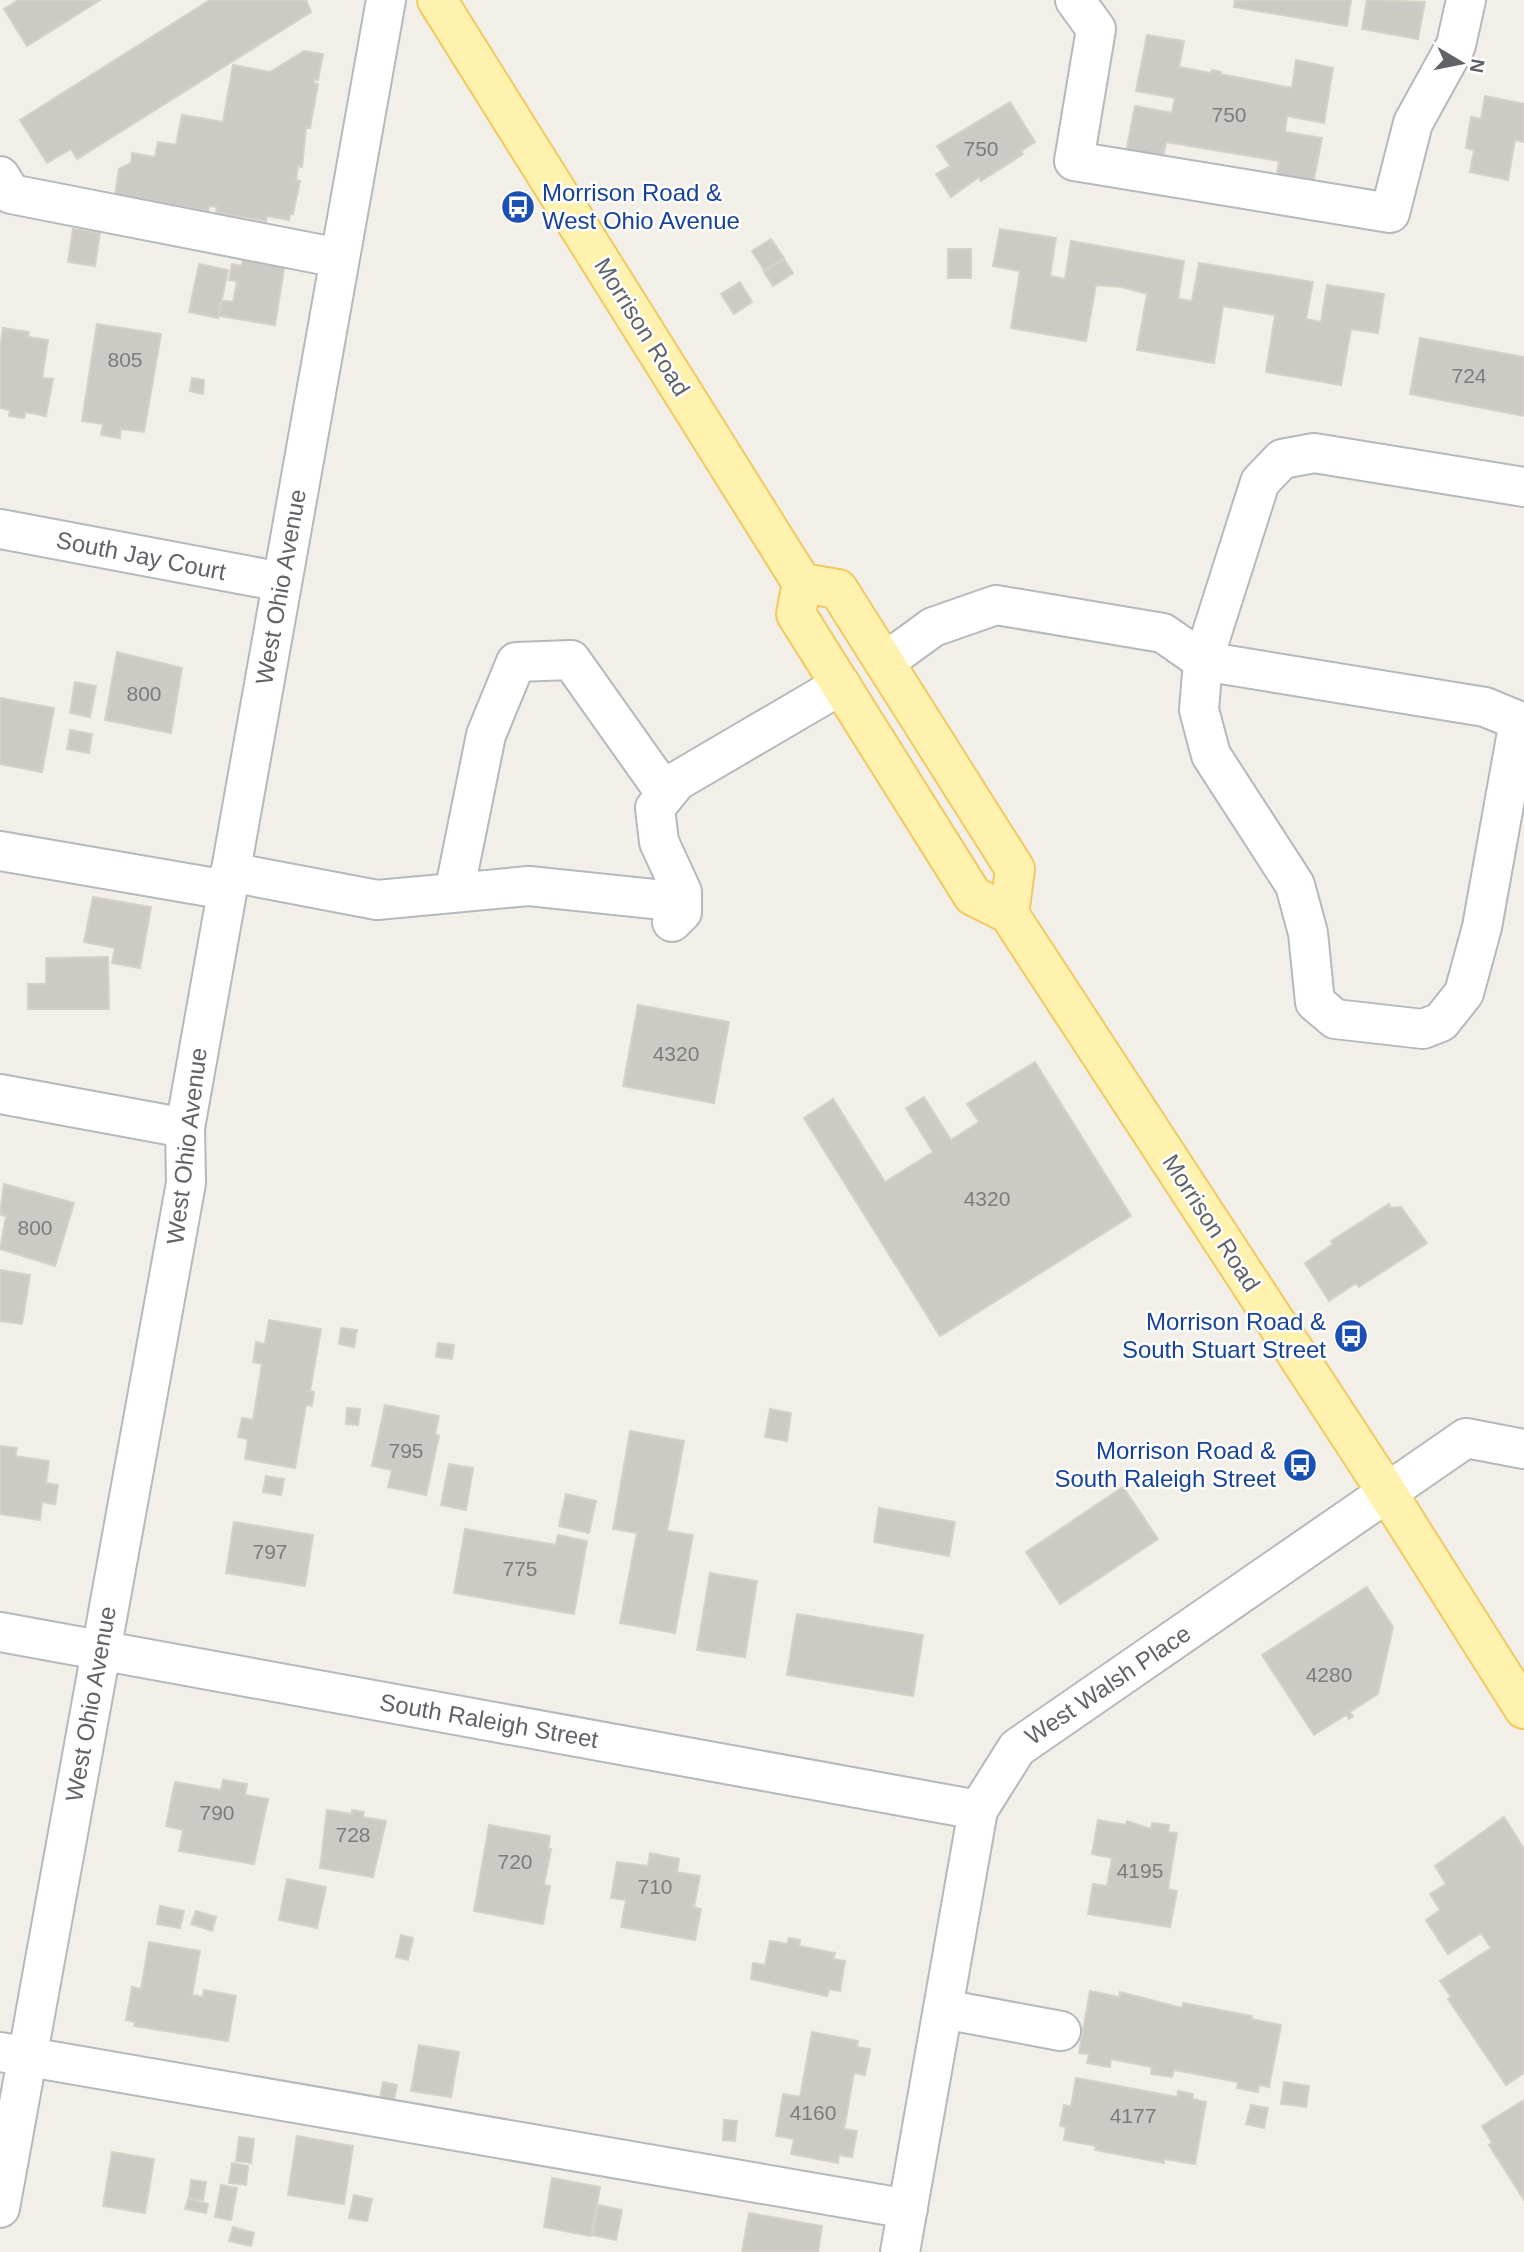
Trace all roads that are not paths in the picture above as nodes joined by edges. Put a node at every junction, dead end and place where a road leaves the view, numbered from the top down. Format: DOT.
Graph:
graph roads {
  1 [pos="386,0"];
  2 [pos="437,0"];
  3 [pos="1075,0"];
  4 [pos="1466,0"];
  5 [pos="0,176"];
  6 [pos="339,258"];
  7 [pos="1524,487"];
  8 [pos="0,529"];
  9 [pos="282,582"];
  10 [pos="802,583"];
  11 [pos="1203,661"];
  12 [pos="885,662"];
  13 [pos="841,685"];
  14 [pos="1522,722"];
  15 [pos="666,794"];
  16 [pos="0,851"];
  17 [pos="228,881"];
  18 [pos="454,893"];
  19 [pos="1009,914"];
  20 [pos="0,1094"];
  21 [pos="185,1128"];
  22 [pos="1524,1449"];
  23 [pos="1388,1494"];
  24 [pos="0,1632"];
  25 [pos="101,1651"];
  26 [pos="1524,1709"];
  27 [pos="978,1810"];
  28 [pos="943,2009"];
  29 [pos="1061,2031"];
  30 [pos="14,2055"];
  31 [pos="0,2208"];
  32 [pos="908,2210"];
  33 [pos="900,2252"];
  1 -- 6 [label="street, West Ohio Avenue"];
  2 -- 10 [label="main road, Morrison Road"];
  3 -- 4 [label="street"];
  5 -- 6 [label="street"];
  6 -- 9 [label="street, West Ohio Avenue"];
  7 -- 11 [label="street"];
  8 -- 9 [label="street, South Jay Court"];
  9 -- 17 [label="street, West Ohio Avenue"];
  10 -- 12 [label="main road"];
  10 -- 13 [label="main road, Morrison Road"];
  11 -- 12 [label="street"];
  11 -- 14 [label="street"];
  11 -- 14 [label="street"];
  12 -- 19 [label="main road"];
  13 -- 15 [label="street"];
  13 -- 19 [label="main road, Morrison Road"];
  15 -- 18 [label="street"];
  15 -- 18 [label="street"];
  16 -- 17 [label="street"];
  17 -- 18 [label="street"];
  17 -- 21 [label="street, West Ohio Avenue"];
  19 -- 23 [label="main road, Morrison Road"];
  20 -- 21 [label="street"];
  21 -- 25 [label="street, West Ohio Avenue"];
  22 -- 23 [label="street, West Walsh Place"];
  23 -- 26 [label="main road, Morrison Road"];
  23 -- 27 [label="street, West Walsh Place"];
  24 -- 25 [label="street, South Raleigh Street"];
  25 -- 27 [label="street, South Raleigh Street"];
  25 -- 30 [label="street, West Ohio Avenue"];
  27 -- 28 [label="street, West Walsh Place"];
  28 -- 29 [label="street"];
  28 -- 32 [label="street, West Walsh Place"];
  30 -- 31 [label="street, West Ohio Avenue"];
  30 -- 32 [label="street"];
  32 -- 33 [label="street, West Walsh Place"];
}
